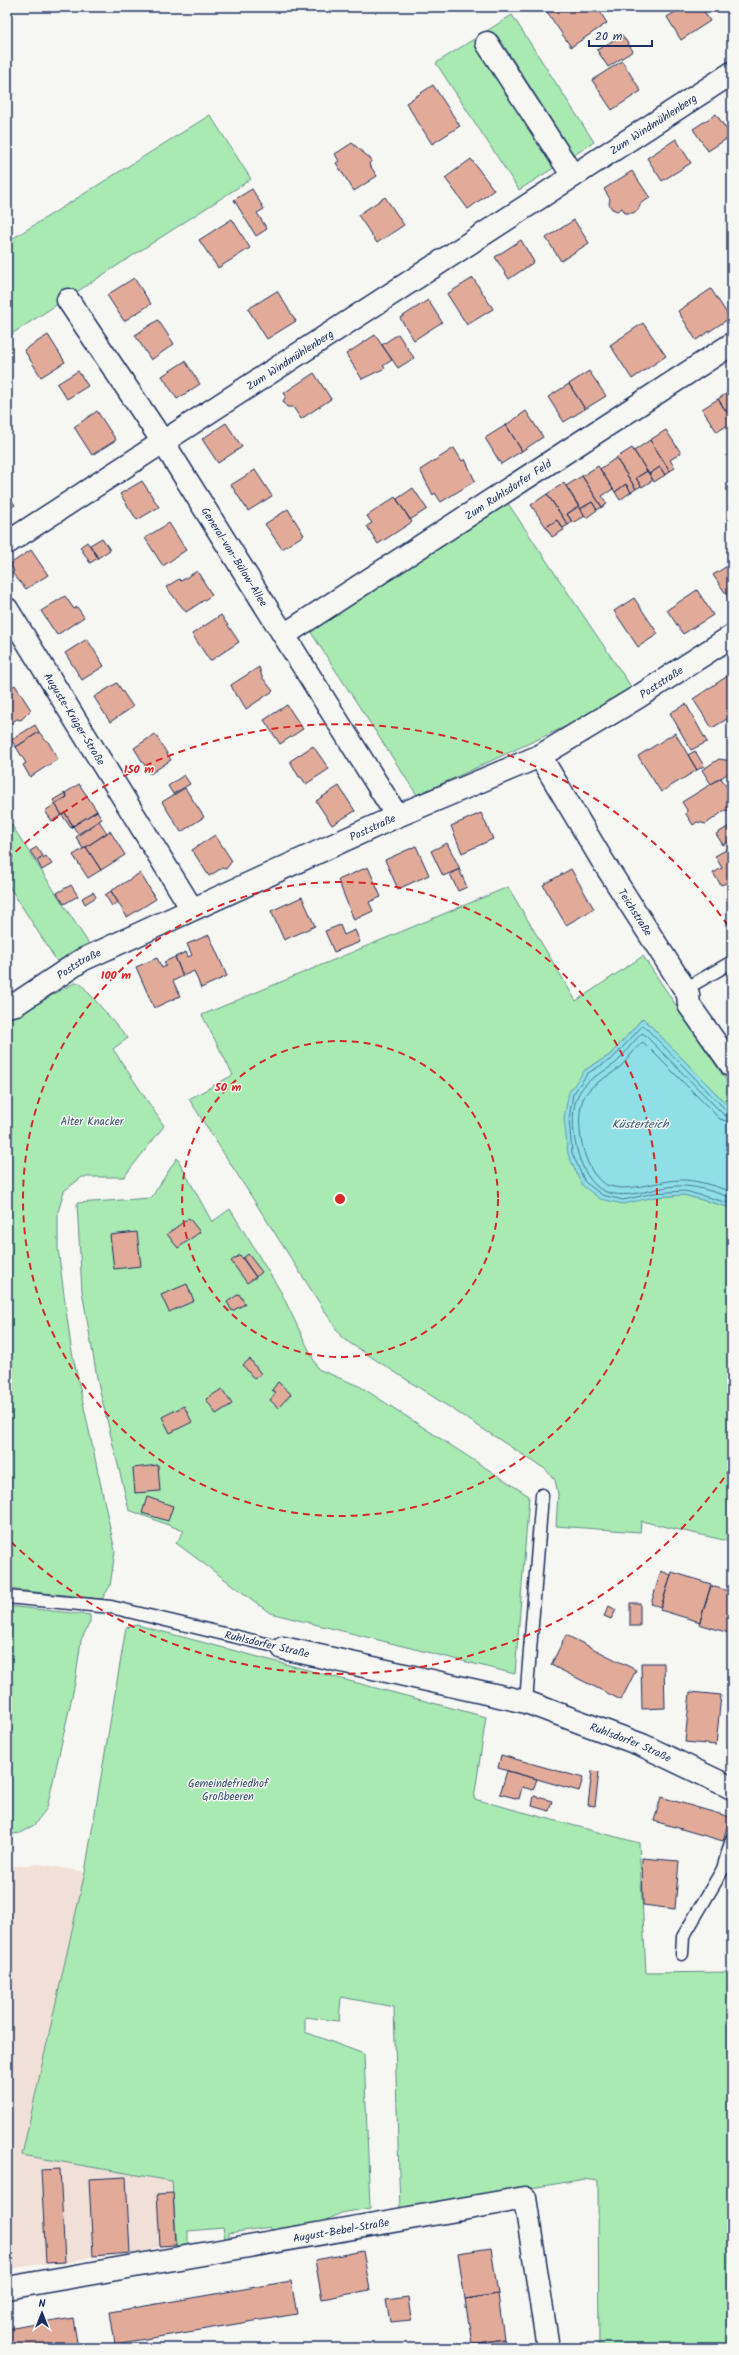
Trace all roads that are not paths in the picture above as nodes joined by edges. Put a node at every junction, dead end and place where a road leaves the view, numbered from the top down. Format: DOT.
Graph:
graph roads {
  1 [pos="487,43"];
  2 [pos="732,73"];
  3 [pos="573,176"];
  4 [pos="68,300"];
  5 [pos="732,344"];
  6 [pos="163,442"];
  7 [pos="7,543"];
  8 [pos="7,609"];
  9 [pos="284,635"];
  10 [pos="732,636"];
  11 [pos="540,756"];
  12 [pos="397,816"];
  13 [pos="192,909"];
  14 [pos="732,962"];
  15 [pos="688,994"];
  16 [pos="7,1006"];
  17 [pos="732,1066"];
  18 [pos="542,1495"];
  19 [pos="7,1597"];
  20 [pos="283,1648"];
  21 [pos="526,1702"];
  22 [pos="732,1788"];
  23 [pos="732,1839"];
  24 [pos="682,1954"];
  25 [pos="7,2288"];
  26 [pos="548,2348"];
  1 -- 3 [label="street"];
  2 -- 3 [label="street, Zum Windmühlenberg"];
  3 -- 6 [label="street, Zum Windmühlenberg"];
  4 -- 6 [label="street, General-von-Bülow-Allee"];
  5 -- 9 [label="street, Zum Ruhlsdorfer Feld"];
  6 -- 7 [label="street, Zum Windmühlenberg"];
  6 -- 9 [label="street, General-von-Bülow-Allee"];
  8 -- 13 [label="street, Auguste-Krüger-Straße"];
  9 -- 12 [label="street, General-von-Bülow-Allee"];
  10 -- 11 [label="street, Poststraße"];
  11 -- 12 [label="street, Poststraße"];
  11 -- 15 [label="street, Teichstraße"];
  12 -- 13 [label="street, Poststraße"];
  13 -- 16 [label="street, Poststraße"];
  14 -- 15 [label="lane"];
  15 -- 17 [label="street, Teichstraße"];
  18 -- 21 [label="lane"];
  19 -- 20 [label="lane, Ruhlsdorfer Straße"];
  20 -- 21 [label="street, Ruhlsdorfer Straße"];
  21 -- 22 [label="street, Ruhlsdorfer Straße"];
  23 -- 24 [label="lane"];
  25 -- 26 [label="street, August-Bebel-Straße"];
}
